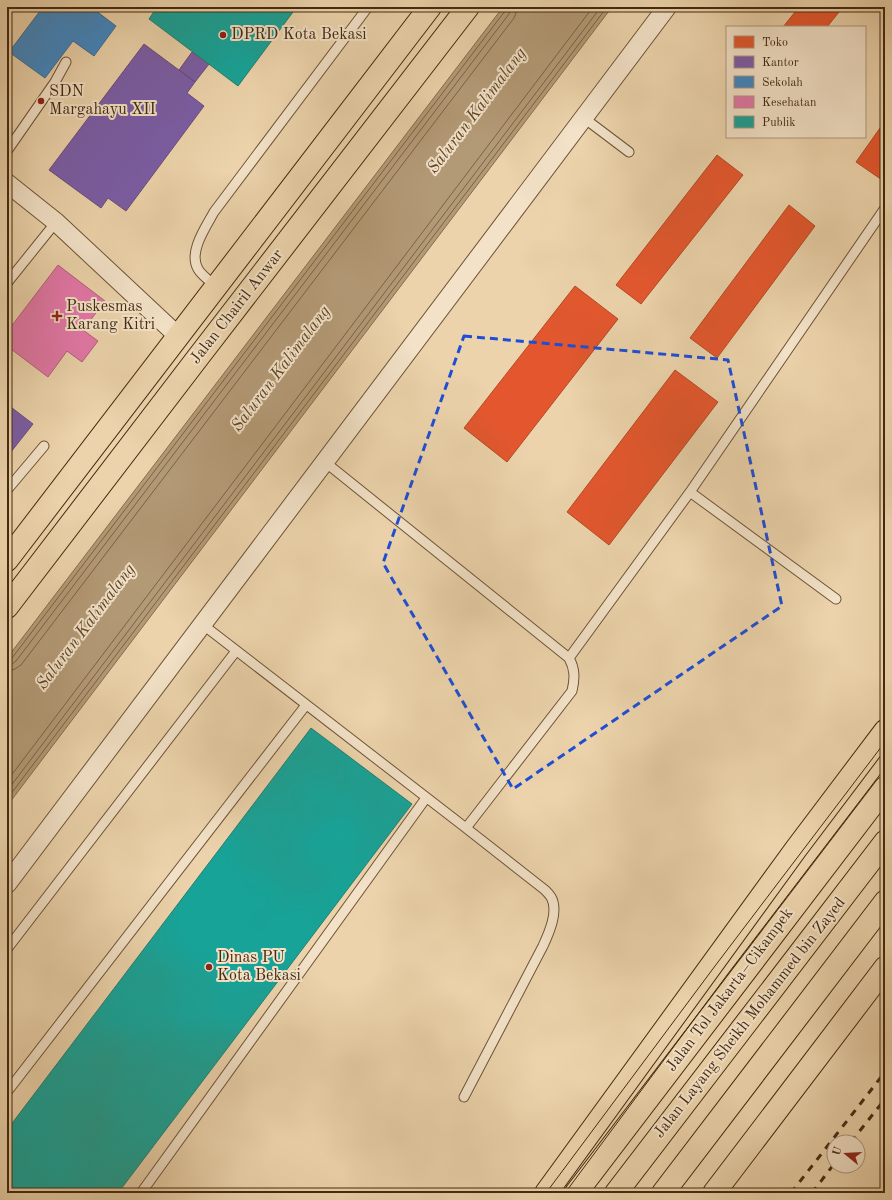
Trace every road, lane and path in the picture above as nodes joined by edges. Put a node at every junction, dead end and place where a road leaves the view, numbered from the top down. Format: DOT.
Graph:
graph roads {
  1 [pos="368,7"];
  2 [pos="468,7"];
  3 [pos="667,7"];
  4 [pos="427,8"];
  5 [pos="449,31"];
  6 [pos="66,62"];
  7 [pos="584,118"];
  8 [pos="7,150"];
  9 [pos="629,152"];
  10 [pos="7,183"];
  11 [pos="885,208"];
  12 [pos="56,222"];
  13 [pos="7,284"];
  14 [pos="216,286"];
  15 [pos="178,336"];
  16 [pos="198,356"];
  17 [pos="44,446"];
  18 [pos="325,462"];
  19 [pos="7,490"];
  20 [pos="690,492"];
  21 [pos="7,560"];
  22 [pos="836,599"];
  23 [pos="7,607"];
  24 [pos="202,624"];
  25 [pos="236,651"];
  26 [pos="569,658"];
  27 [pos="306,705"];
  28 [pos="885,731"];
  29 [pos="885,788"];
  30 [pos="426,798"];
  31 [pos="466,828"];
  32 [pos="885,842"];
  33 [pos="7,884"];
  34 [pos="885,902"];
  35 [pos="7,949"];
  36 [pos="885,968"];
  37 [pos="7,1092"];
  38 [pos="464,1097"];
  39 [pos="140,1193"];
  40 [pos="546,1193"];
  41 [pos="576,1193"];
  42 [pos="616,1193"];
  43 [pos="663,1193"];
  44 [pos="714,1193"];
  1 -- 14 [label="lane"];
  2 -- 5 [label="main road, Jalan Chairil Anwar"];
  3 -- 7 [label="street"];
  4 -- 5 [label="main road"];
  4 -- 14 [label="main road, Jalan Chairil Anwar"];
  5 -- 16 [label="main road, Jalan Chairil Anwar"];
  6 -- 8 [label="lane"];
  7 -- 9 [label="lane"];
  7 -- 18 [label="street"];
  10 -- 12 [label="street"];
  11 -- 20 [label="lane"];
  12 -- 13 [label="lane"];
  12 -- 15 [label="street"];
  14 -- 15 [label="main road, Jalan Chairil Anwar"];
  15 -- 16 [label="main road"];
  15 -- 21 [label="main road, Jalan Chairil Anwar"];
  16 -- 23 [label="main road, Jalan Chairil Anwar"];
  17 -- 19 [label="lane"];
  18 -- 24 [label="street"];
  18 -- 26 [label="lane"];
  20 -- 22 [label="lane"];
  20 -- 26 [label="lane"];
  24 -- 25 [label="lane"];
  24 -- 33 [label="street"];
  25 -- 27 [label="lane"];
  25 -- 35 [label="lane"];
  26 -- 31 [label="lane"];
  27 -- 30 [label="lane"];
  27 -- 37 [label="lane"];
  28 -- 40 [label="main road"];
  29 -- 41 [label="main road, Jalan Tol Jakarta–Cikampek"];
  30 -- 31 [label="lane"];
  30 -- 39 [label="lane"];
  31 -- 38 [label="lane"];
  32 -- 42 [label="main road, Jalan Layang Sheikh Mohammed bin Zayed"];
  34 -- 43 [label="main road"];
  36 -- 44 [label="main road"];
}
